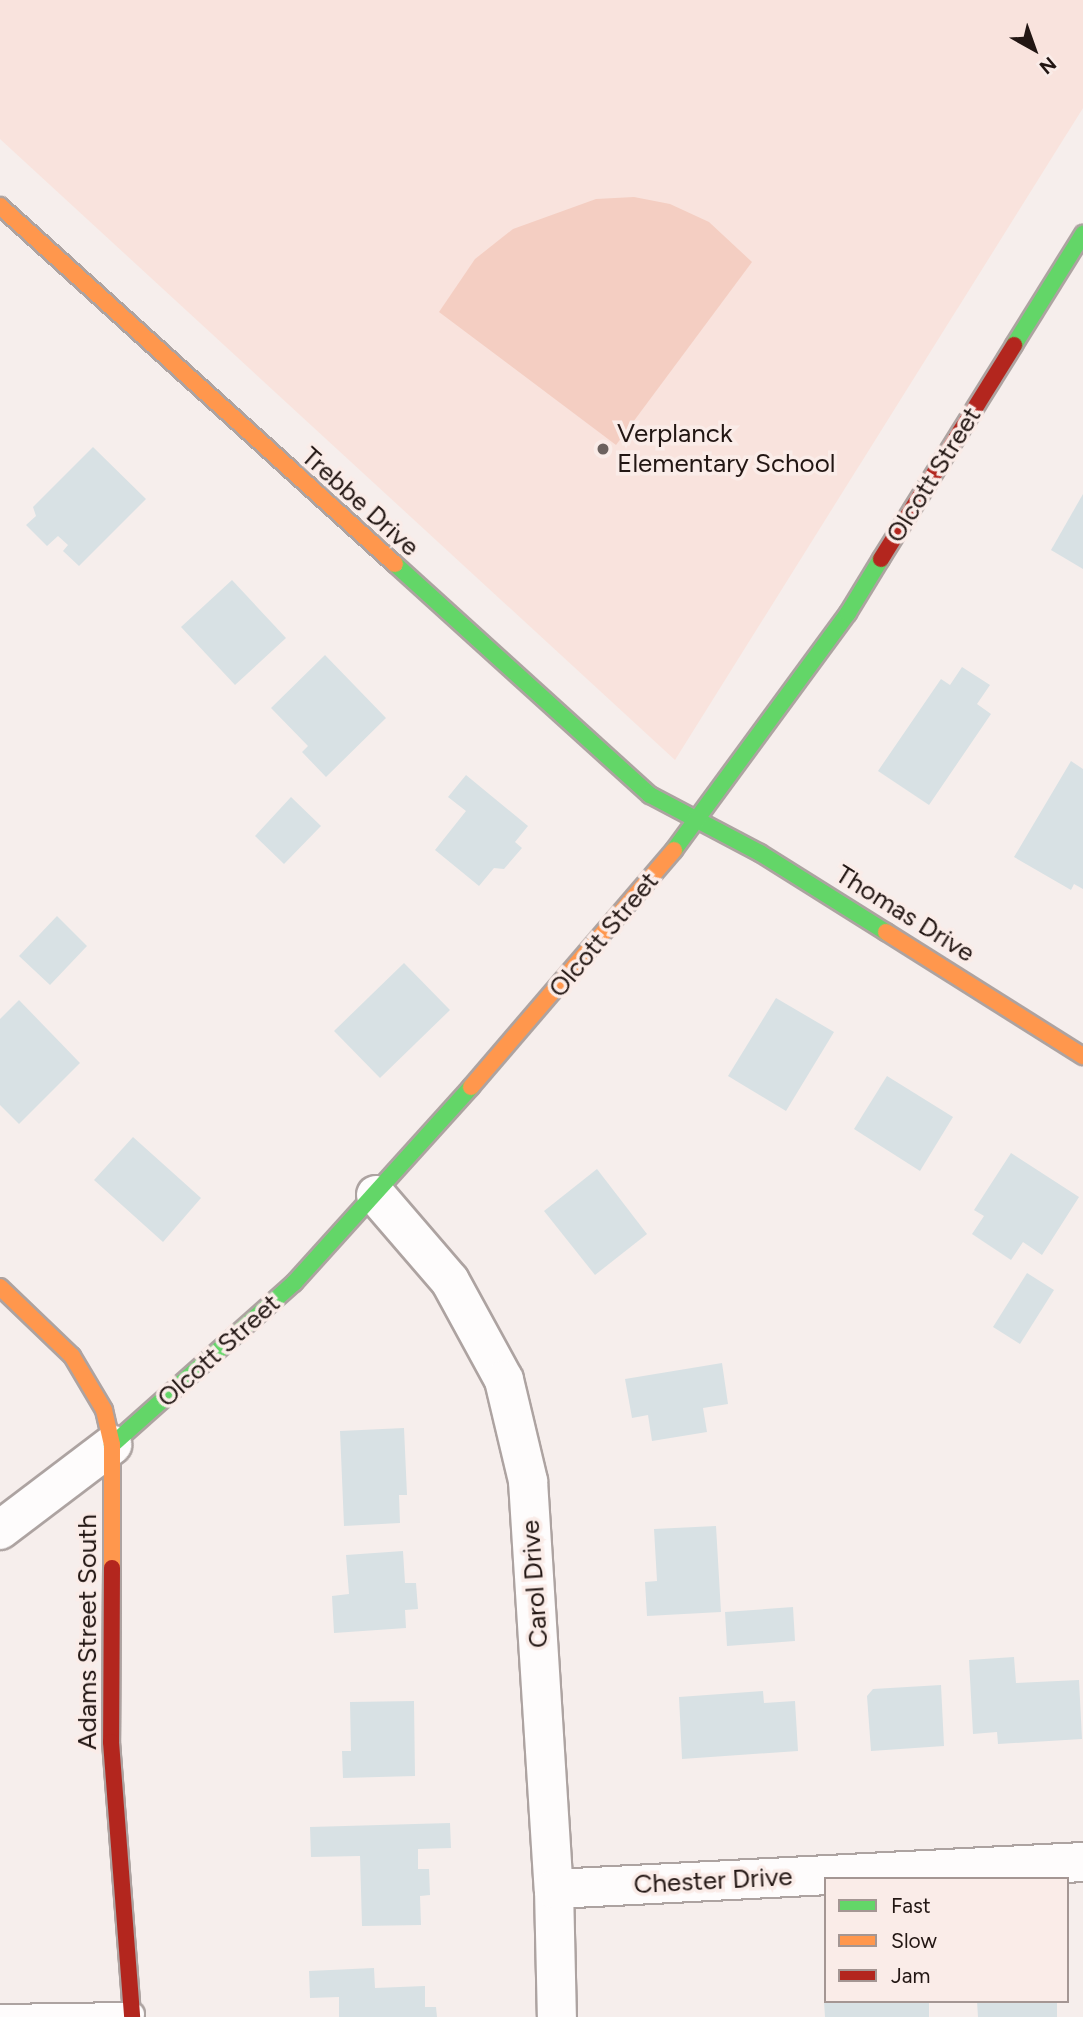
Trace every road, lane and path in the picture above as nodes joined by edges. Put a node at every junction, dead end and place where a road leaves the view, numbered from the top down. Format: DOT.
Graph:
graph roads {
  1 [pos="0,206"];
  2 [pos="1083,234"];
  3 [pos="697,822"];
  4 [pos="1083,1056"];
  5 [pos="376,1195"];
  6 [pos="0,1287"];
  7 [pos="112,1445"];
  8 [pos="0,1530"];
  9 [pos="1083,1862"];
  10 [pos="554,1889"];
  11 [pos="0,2016"];
  12 [pos="132,2016"];
  13 [pos="557,2017"];
  1 -- 3 [label="street, Trebbe Drive"];
  2 -- 3 [label="street, Olcott Street"];
  3 -- 4 [label="street, Thomas Drive"];
  3 -- 5 [label="street, Olcott Street"];
  5 -- 7 [label="street, Olcott Street"];
  5 -- 10 [label="street, Carol Drive"];
  6 -- 7 [label="street, Adams Street South"];
  7 -- 8 [label="street, Olcott Street"];
  7 -- 12 [label="street, Adams Street South"];
  9 -- 10 [label="street, Chester Drive"];
  10 -- 13 [label="street, Carol Drive"];
  11 -- 12 [label="lane"];
}
